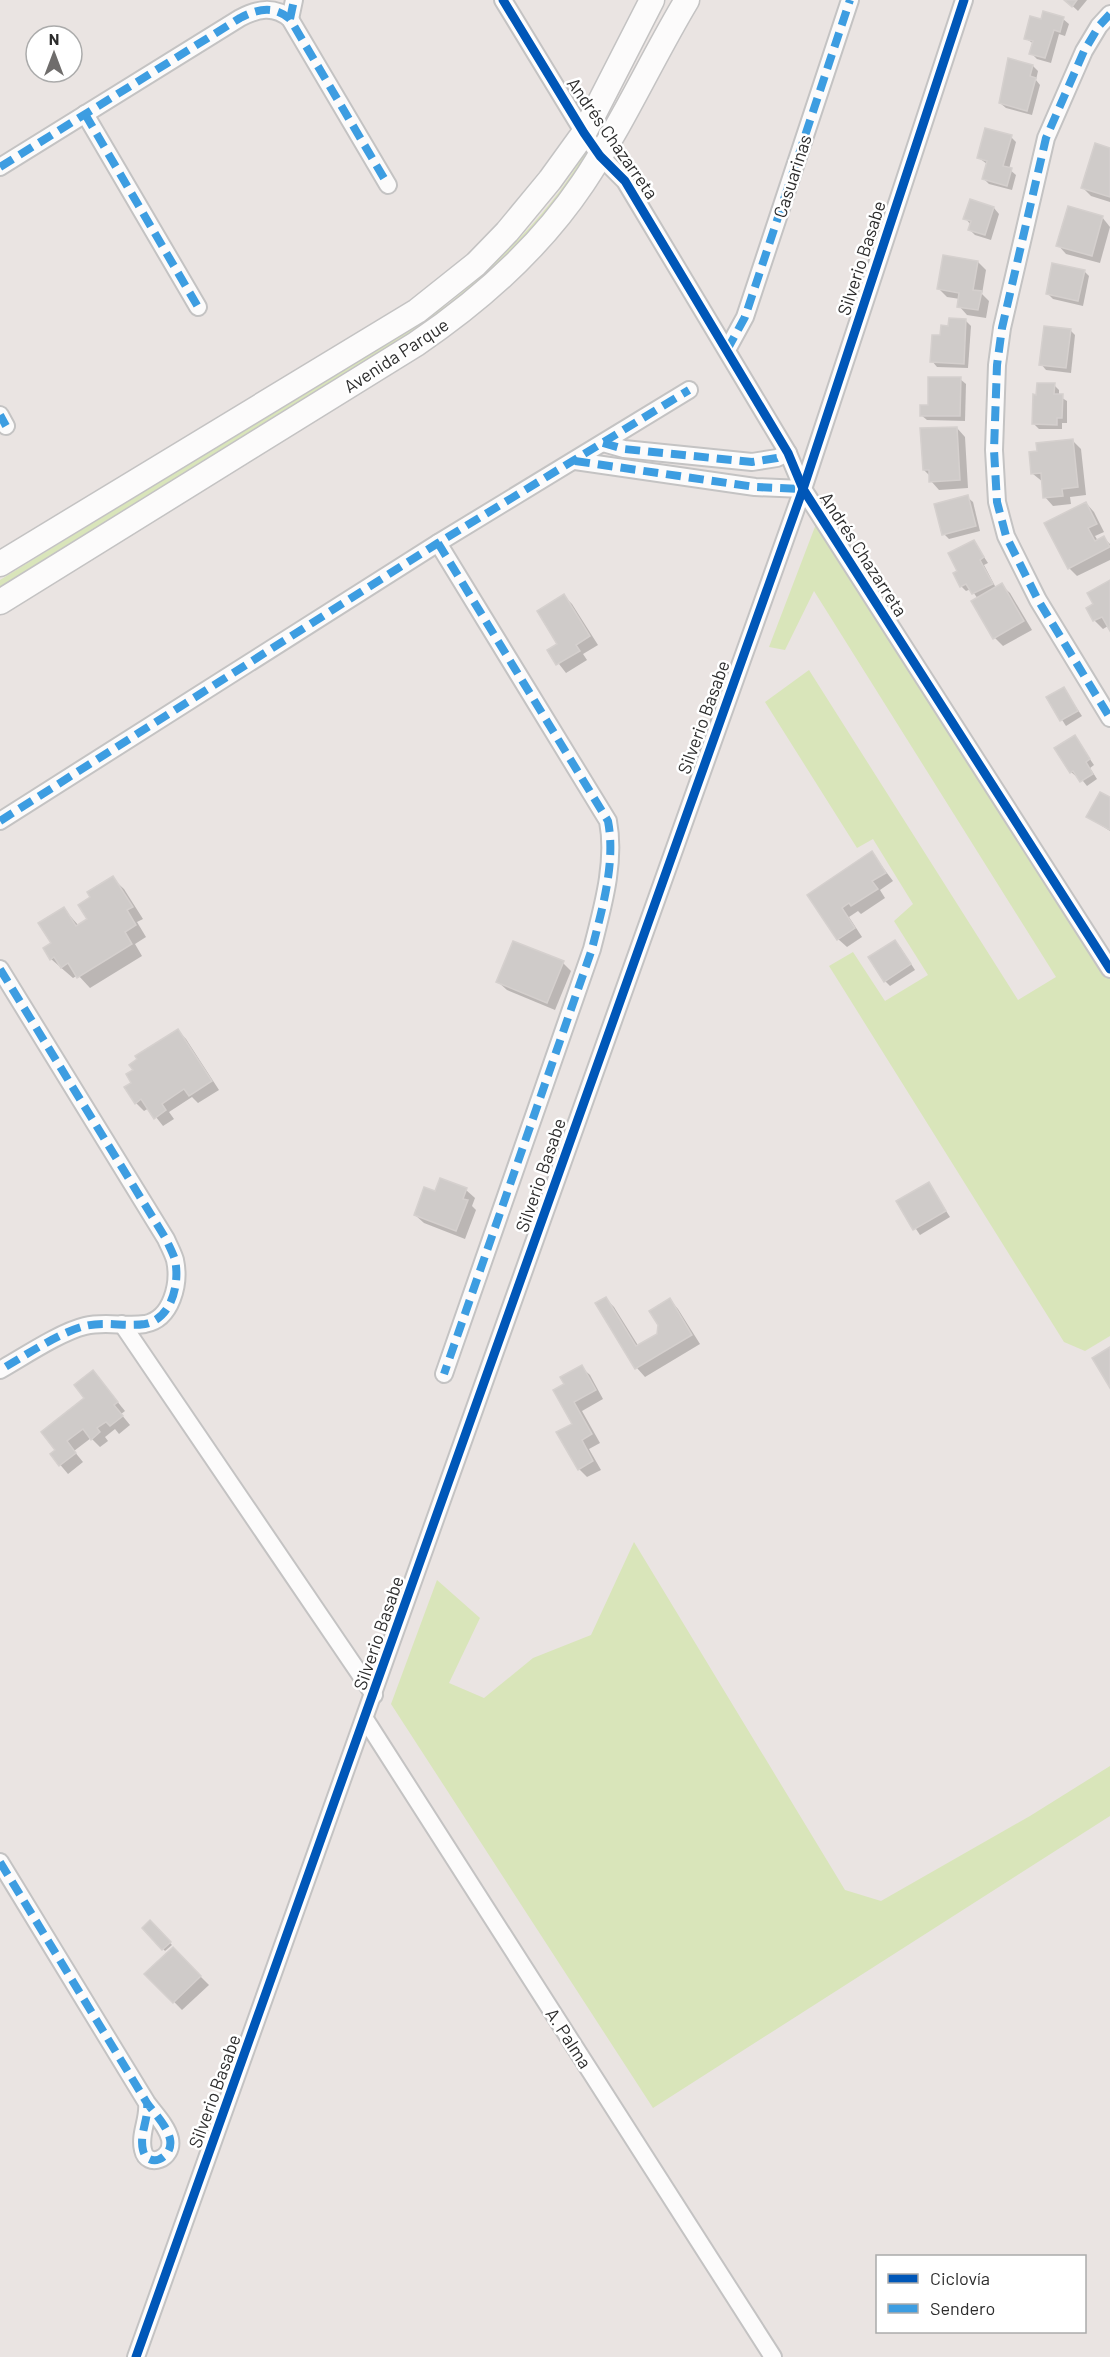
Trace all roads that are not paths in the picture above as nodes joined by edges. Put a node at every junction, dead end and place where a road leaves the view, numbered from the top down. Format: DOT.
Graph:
graph roads {
  1 [pos="294,0"];
  2 [pos="503,0"];
  3 [pos="652,0"];
  4 [pos="687,0"];
  5 [pos="850,0"];
  6 [pos="964,0"];
  7 [pos="256,5"];
  8 [pos="1110,14"];
  9 [pos="290,20"];
  10 [pos="85,114"];
  11 [pos="584,133"];
  12 [pos="600,156"];
  13 [pos="0,167"];
  14 [pos="388,185"];
  15 [pos="198,307"];
  16 [pos="728,350"];
  17 [pos="689,390"];
  18 [pos="603,443"];
  19 [pos="788,453"];
  20 [pos="575,460"];
  21 [pos="802,489"];
  22 [pos="438,543"];
  23 [pos="0,564"];
  24 [pos="0,602"];
  25 [pos="1110,718"];
  26 [pos="0,821"];
  27 [pos="0,969"];
  28 [pos="1110,969"];
  29 [pos="122,1324"];
  30 [pos="0,1370"];
  31 [pos="444,1374"];
  32 [pos="374,1695"];
  33 [pos="365,1719"];
  34 [pos="0,1862"];
  35 [pos="147,2103"];
  36 [pos="136,2357"];
  37 [pos="773,2357"];
  1 -- 9 [label="street"];
  2 -- 11 [label="street, Andrés Chazarreta"];
  3 -- 11 [label="street, Avenida Parque"];
  4 -- 12 [label="street, Avenida Parque"];
  5 -- 16 [label="street, Casuarinas"];
  6 -- 21 [label="street, Silverio Basabe"];
  7 -- 9 [label="street"];
  7 -- 10 [label="street"];
  8 -- 25 [label="street"];
  9 -- 14 [label="street"];
  10 -- 13 [label="street"];
  10 -- 15 [label="street"];
  11 -- 12 [label="street, Andrés Chazarreta"];
  11 -- 23 [label="street, Avenida Parque"];
  12 -- 16 [label="street, Andrés Chazarreta"];
  12 -- 24 [label="street, Avenida Parque"];
  16 -- 19 [label="street, Andrés Chazarreta"];
  17 -- 18 [label="street"];
  18 -- 19 [label="street"];
  18 -- 20 [label="street"];
  19 -- 21 [label="street, Andrés Chazarreta"];
  20 -- 21 [label="street"];
  20 -- 22 [label="street"];
  21 -- 28 [label="street, Andrés Chazarreta"];
  21 -- 32 [label="street, Silverio Basabe"];
  22 -- 26 [label="street"];
  22 -- 31 [label="street"];
  27 -- 29 [label="street"];
  29 -- 30 [label="street"];
  29 -- 32 [label="street"];
  32 -- 33 [label="street, Silverio Basabe"];
  33 -- 36 [label="street, Silverio Basabe"];
  33 -- 37 [label="street, A. Palma"];
  34 -- 35 [label="street"];
}
